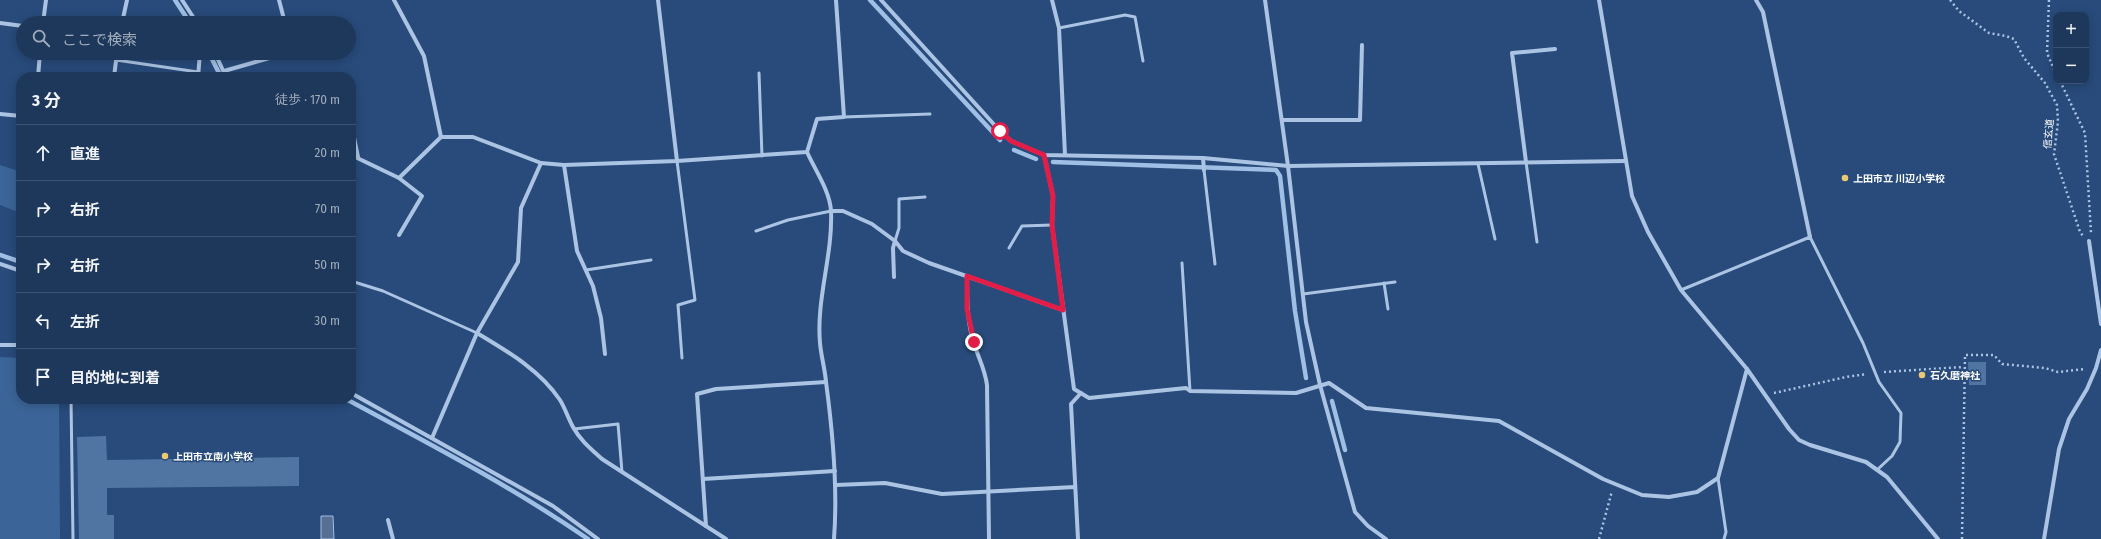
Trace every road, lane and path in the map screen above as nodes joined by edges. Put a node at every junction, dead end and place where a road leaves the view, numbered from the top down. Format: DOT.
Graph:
graph roads {
  1 [pos="46,0"];
  2 [pos="127,0"];
  3 [pos="182,0"];
  4 [pos="279,0"];
  5 [pos="394,0"];
  6 [pos="658,0"];
  7 [pos="836,0"];
  8 [pos="881,0"];
  9 [pos="1052,0"];
  10 [pos="1265,0"];
  11 [pos="1599,0"];
  12 [pos="1756,0"];
  13 [pos="1950,0"];
  14 [pos="2049,0"];
  15 [pos="44,16"];
  16 [pos="124,16"];
  17 [pos="192,16"];
  18 [pos="283,16"];
  19 [pos="0,23"];
  20 [pos="16,25"];
  21 [pos="1059,28"];
  22 [pos="1362,45"];
  23 [pos="1555,49"];
  24 [pos="39,60"];
  25 [pos="116,60"];
  26 [pos="199,60"];
  27 [pos="218,60"];
  28 [pos="262,60"];
  29 [pos="1143,60"];
  30 [pos="2053,67"];
  31 [pos="224,71"];
  32 [pos="38,72"];
  33 [pos="115,72"];
  34 [pos="182,72"];
  35 [pos="198,72"];
  36 [pos="760,73"];
  37 [pos="2061,84"];
  38 [pos="0,114"];
  39 [pos="930,114"];
  40 [pos="16,116"];
  41 [pos="844,117"];
  42 [pos="1282,120"];
  43 [pos="441,137"];
  44 [pos="356,147"];
  45 [pos="807,152"];
  46 [pos="1044,155"];
  47 [pos="1065,155"];
  48 [pos="762,156"];
  49 [pos="358,157"];
  50 [pos="1203,158"];
  51 [pos="676,161"];
  52 [pos="1626,161"];
  53 [pos="1526,162"];
  54 [pos="542,163"];
  55 [pos="1478,164"];
  56 [pos="564,165"];
  57 [pos="1288,166"];
  58 [pos="1204,170"];
  59 [pos="399,178"];
  60 [pos="925,197"];
  61 [pos="831,211"];
  62 [pos="1052,225"];
  63 [pos="756,231"];
  64 [pos="399,235"];
  65 [pos="1810,237"];
  66 [pos="1495,239"];
  67 [pos="895,241"];
  68 [pos="2089,241"];
  69 [pos="1537,242"];
  70 [pos="1009,248"];
  71 [pos="651,260"];
  72 [pos="1182,263"];
  73 [pos="0,264"];
  74 [pos="1215,264"];
  75 [pos="16,269"];
  76 [pos="586,270"];
  77 [pos="967,276"];
  78 [pos="894,277"];
  79 [pos="356,282"];
  80 [pos="1395,282"];
  81 [pos="1384,283"];
  82 [pos="1681,290"];
  83 [pos="1303,294"];
  84 [pos="1388,309"];
  85 [pos="1063,310"];
  86 [pos="2101,324"];
  87 [pos="477,333"];
  88 [pos="0,345"];
  89 [pos="16,345"];
  90 [pos="2101,350"];
  91 [pos="605,354"];
  92 [pos="682,358"];
  93 [pos="1963,367"];
  94 [pos="2096,368"];
  95 [pos="1746,370"];
  96 [pos="1875,373"];
  97 [pos="826,382"];
  98 [pos="1320,385"];
  99 [pos="1190,391"];
  100 [pos="1081,393"];
  101 [pos="1765,395"];
  102 [pos="356,396"];
  103 [pos="71,404"];
  104 [pos="574,429"];
  105 [pos="432,438"];
  106 [pos="1878,469"];
  107 [pos="835,471"];
  108 [pos="622,472"];
  109 [pos="1718,478"];
  110 [pos="702,479"];
  111 [pos="1614,483"];
  112 [pos="836,485"];
  113 [pos="1075,487"];
  114 [pos="989,490"];
  115 [pos="388,520"];
  116 [pos="706,526"];
  117 [pos="73,539"];
  118 [pos="393,539"];
  119 [pos="598,539"];
  120 [pos="726,539"];
  121 [pos="834,539"];
  122 [pos="989,539"];
  123 [pos="1078,539"];
  124 [pos="1386,539"];
  125 [pos="1599,539"];
  126 [pos="1724,539"];
  127 [pos="1938,539"];
  128 [pos="1962,539"];
  129 [pos="2044,539"];
  1 -- 15 [label="street"];
  2 -- 16 [label="street"];
  3 -- 17 [label="street"];
  4 -- 18 [label="street"];
  5 -- 43 [label="street"];
  6 -- 51 [label="street"];
  7 -- 41 [label="street"];
  8 -- 46 [label="street"];
  9 -- 21 [label="street"];
  10 -- 42 [label="street"];
  11 -- 52 [label="street"];
  12 -- 65 [label="street"];
  13 -- 68 [label="path, 信玄道"];
  14 -- 30 [label="path"];
  19 -- 20 [label="street"];
  21 -- 29 [label="lane"];
  21 -- 47 [label="street"];
  22 -- 42 [label="street"];
  23 -- 53 [label="street"];
  24 -- 32 [label="street"];
  25 -- 33 [label="street"];
  25 -- 34 [label="lane"];
  26 -- 35 [label="street"];
  27 -- 31 [label="street"];
  28 -- 31 [label="street"];
  36 -- 48 [label="lane"];
  37 -- 68 [label="path"];
  38 -- 40 [label="street"];
  39 -- 41 [label="lane"];
  41 -- 45 [label="street"];
  42 -- 57 [label="street"];
  43 -- 54 [label="street"];
  43 -- 59 [label="street"];
  44 -- 49 [label="street"];
  45 -- 48 [label="street"];
  45 -- 61 [label="street"];
  46 -- 47 [label="street"];
  46 -- 62 [label="street"];
  47 -- 50 [label="street"];
  48 -- 51 [label="street"];
  49 -- 59 [label="street"];
  50 -- 57 [label="street"];
  50 -- 58 [label="street"];
  51 -- 56 [label="street"];
  51 -- 92 [label="lane"];
  52 -- 53 [label="street"];
  52 -- 82 [label="street"];
  53 -- 55 [label="street"];
  53 -- 69 [label="lane"];
  54 -- 56 [label="street"];
  54 -- 87 [label="street"];
  55 -- 57 [label="street"];
  55 -- 66 [label="lane"];
  56 -- 76 [label="street"];
  57 -- 83 [label="street"];
  58 -- 74 [label="lane"];
  59 -- 64 [label="street"];
  60 -- 67 [label="lane"];
  61 -- 63 [label="lane"];
  61 -- 67 [label="street"];
  61 -- 97 [label="street"];
  62 -- 70 [label="lane"];
  62 -- 85 [label="street"];
  65 -- 82 [label="lane"];
  65 -- 96 [label="lane"];
  67 -- 77 [label="street"];
  67 -- 78 [label="street"];
  68 -- 86 [label="street"];
  71 -- 76 [label="lane"];
  72 -- 99 [label="lane"];
  73 -- 75 [label="street"];
  76 -- 91 [label="street"];
  77 -- 85 [label="street"];
  77 -- 114 [label="street"];
  79 -- 87 [label="lane"];
  80 -- 81 [label="lane"];
  81 -- 83 [label="lane"];
  81 -- 84 [label="lane"];
  82 -- 95 [label="street"];
  83 -- 98 [label="street"];
  85 -- 100 [label="street"];
  87 -- 104 [label="street"];
  87 -- 105 [label="street"];
  88 -- 89 [label="street"];
  90 -- 94 [label="street"];
  93 -- 94 [label="path"];
  93 -- 96 [label="path"];
  93 -- 128 [label="path"];
  94 -- 129 [label="street"];
  95 -- 101 [label="street"];
  95 -- 109 [label="street"];
  96 -- 101 [label="path"];
  96 -- 106 [label="lane"];
  97 -- 107 [label="street"];
  97 -- 110 [label="street"];
  98 -- 99 [label="street"];
  98 -- 111 [label="street"];
  98 -- 124 [label="street"];
  99 -- 100 [label="street"];
  100 -- 113 [label="street"];
  101 -- 106 [label="street"];
  102 -- 105 [label="street"];
  103 -- 117 [label="lane"];
  104 -- 108 [label="street"];
  104 -- 108 [label="lane"];
  105 -- 119 [label="street"];
  106 -- 127 [label="street"];
  107 -- 110 [label="street"];
  107 -- 112 [label="street"];
  108 -- 116 [label="street"];
  109 -- 111 [label="street"];
  109 -- 126 [label="lane"];
  110 -- 116 [label="street"];
  111 -- 125 [label="path"];
  112 -- 114 [label="street"];
  112 -- 121 [label="street"];
  113 -- 114 [label="street"];
  113 -- 123 [label="street"];
  114 -- 122 [label="street"];
  115 -- 118 [label="street"];
  116 -- 120 [label="street"];
}
